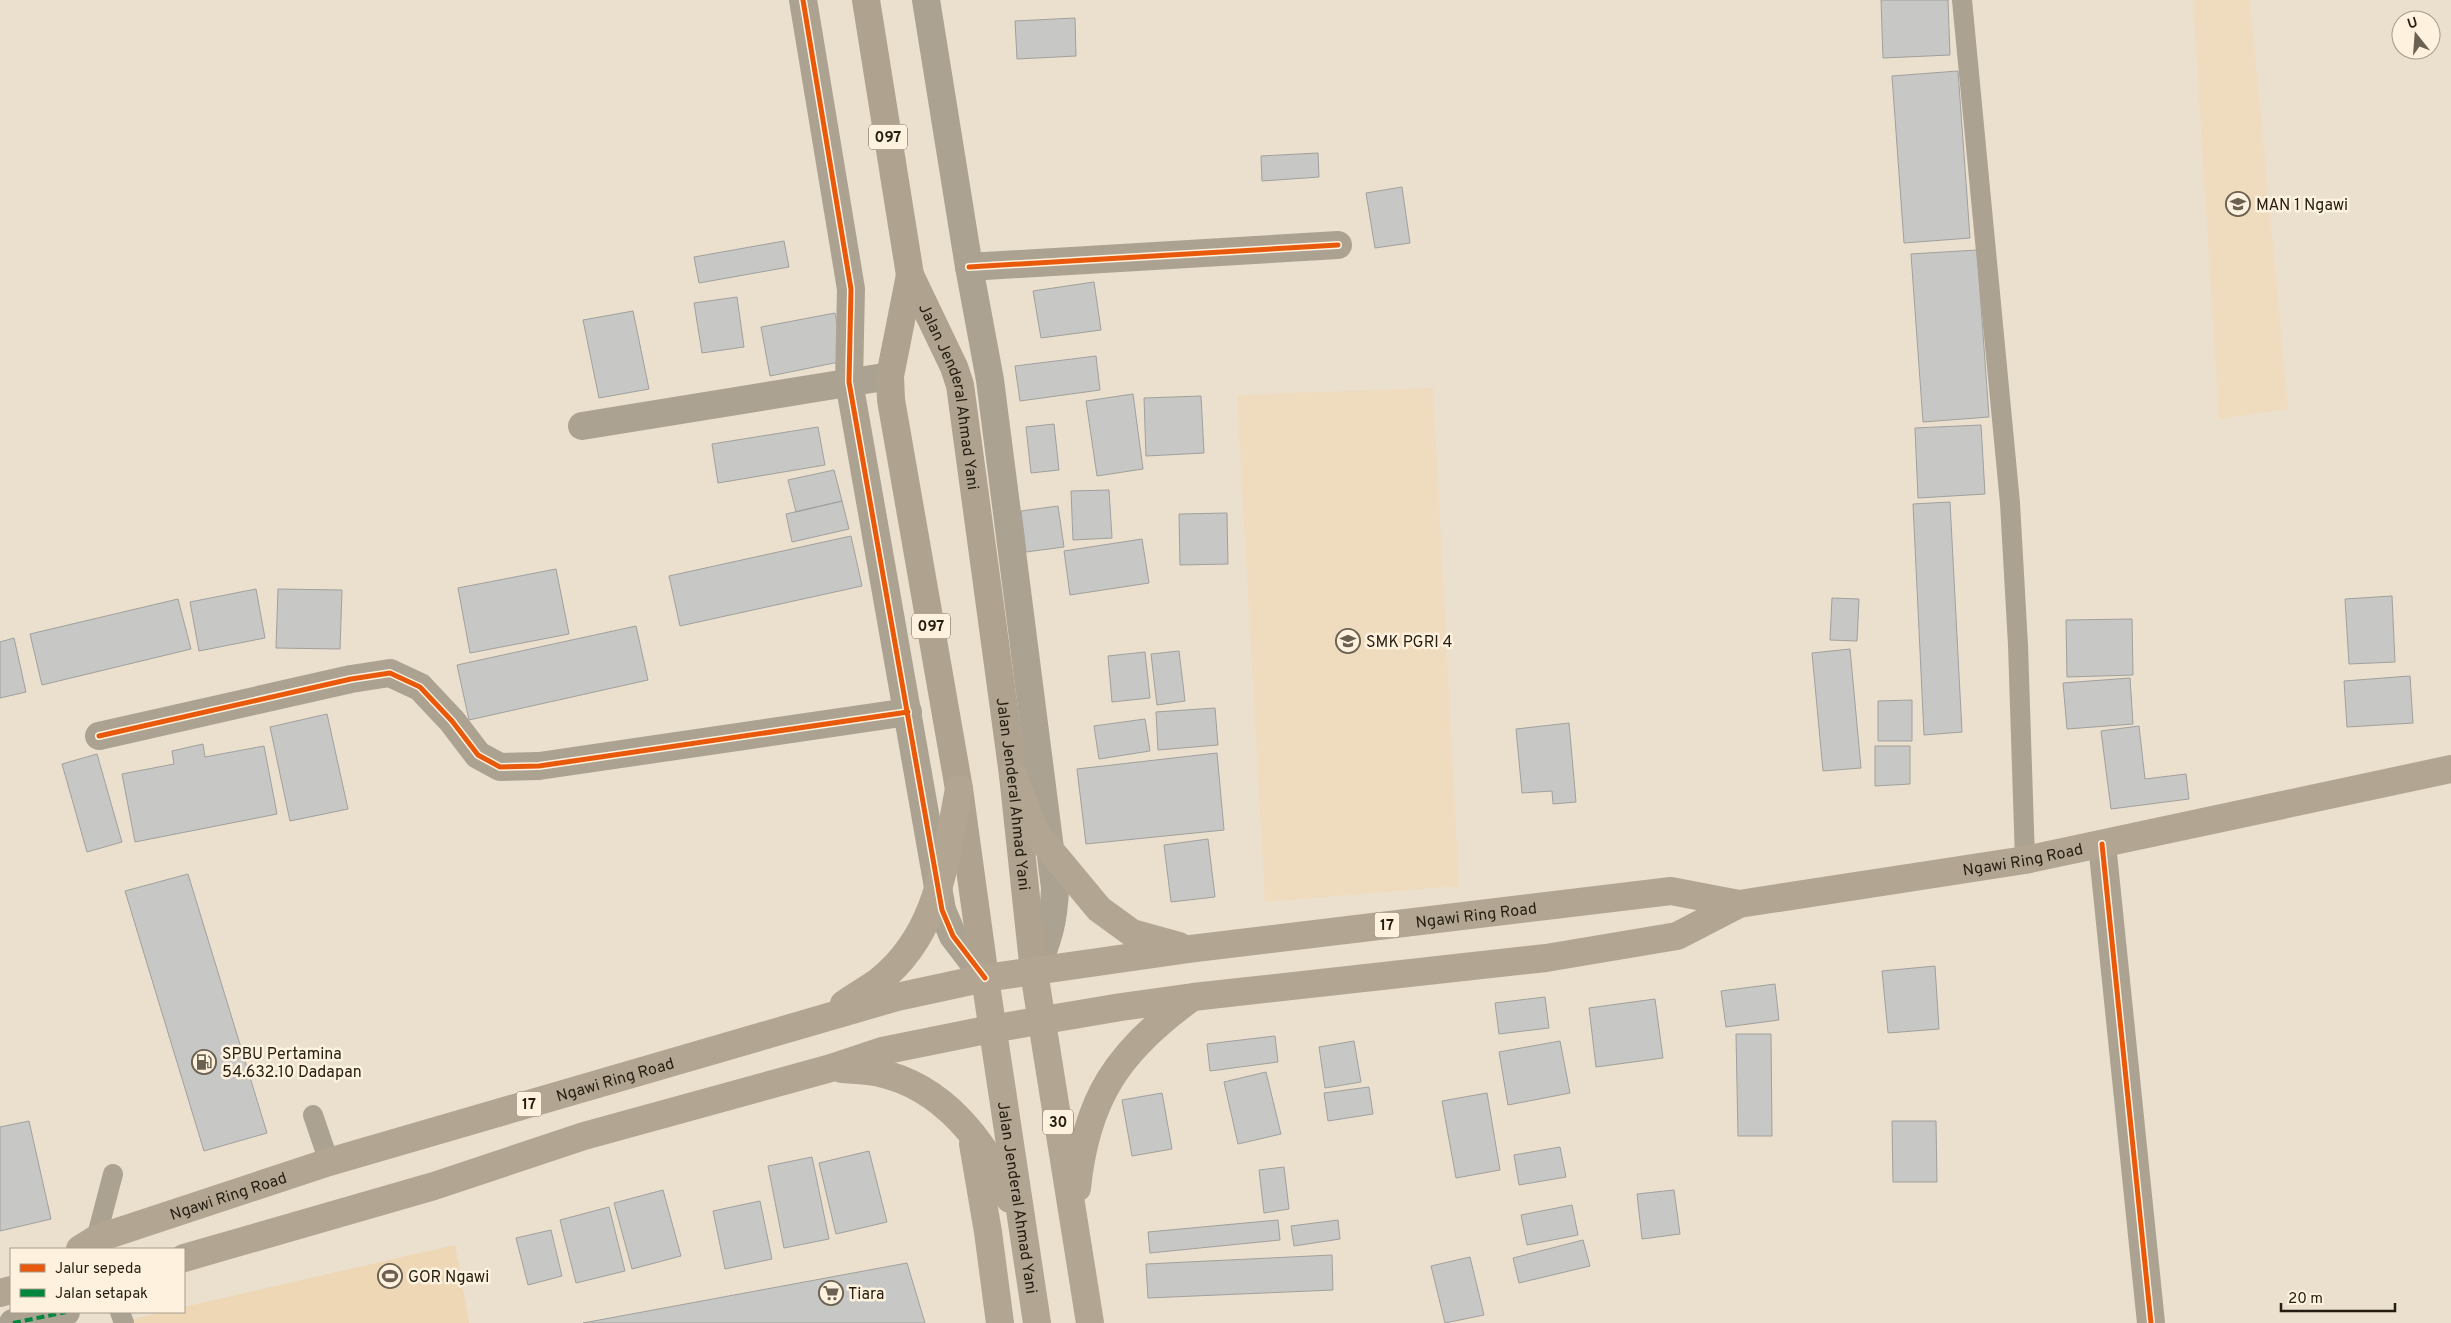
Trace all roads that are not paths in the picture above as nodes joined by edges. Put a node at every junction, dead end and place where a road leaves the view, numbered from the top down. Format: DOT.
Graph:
graph roads {
  1 [pos="803,0"];
  2 [pos="866,0"];
  3 [pos="926,0"];
  4 [pos="1962,0"];
  5 [pos="1338,245"];
  6 [pos="969,267"];
  7 [pos="910,275"];
  8 [pos="890,376"];
  9 [pos="849,382"];
  10 [pos="582,426"];
  11 [pos="908,712"];
  12 [pos="99,736"];
  13 [pos="2451,769"];
  14 [pos="1013,775"];
  15 [pos="959,789"];
  16 [pos="2102,844"];
  17 [pos="1051,852"];
  18 [pos="2025,860"];
  19 [pos="939,890"];
  20 [pos="1739,904"];
  21 [pos="1189,949"];
  22 [pos="1034,972"];
  23 [pos="985,978"];
  24 [pos="1193,997"];
  25 [pos="819,1020"];
  26 [pos="1042,1021"];
  27 [pos="991,1028"];
  28 [pos="831,1068"];
  29 [pos="313,1115"];
  30 [pos="971,1134"];
  31 [pos="329,1162"];
  32 [pos="112,1174"];
  33 [pos="1074,1222"];
  34 [pos="1022,1228"];
  35 [pos="92,1246"];
  36 [pos="185,1258"];
  37 [pos="61,1313"];
  38 [pos="13,1323"];
  39 [pos="1000,1323"];
  40 [pos="1037,1323"];
  41 [pos="1090,1323"];
  42 [pos="2151,1323"];
  1 -- 9 [label="street"];
  2 -- 7 [label="main road, Jalan Jenderal Ahmad Yani / 097"];
  3 -- 6 [label="street"];
  4 -- 18 [label="lane"];
  5 -- 6 [label="street"];
  6 -- 17 [label="street"];
  7 -- 8 [label="main road, Jalan Jenderal Ahmad Yani / 097"];
  7 -- 14 [label="main road, Jalan Jenderal Ahmad Yani / 097"];
  8 -- 9 [label="street"];
  8 -- 15 [label="main road, Jalan Jenderal Ahmad Yani / 097"];
  9 -- 10 [label="street"];
  9 -- 11 [label="street"];
  11 -- 12 [label="street"];
  11 -- 19 [label="street"];
  13 -- 16 [label="highway, Ngawi Ring Road / 17"];
  14 -- 17 [label="highway"];
  14 -- 22 [label="main road, Jalan Jenderal Ahmad Yani / 097"];
  15 -- 19 [label="highway"];
  15 -- 23 [label="main road, Jalan Jenderal Ahmad Yani / 097"];
  16 -- 18 [label="highway, Ngawi Ring Road / 17"];
  16 -- 42 [label="street"];
  17 -- 21 [label="highway"];
  17 -- 22 [label="street"];
  18 -- 20 [label="highway, Ngawi Ring Road / 17"];
  19 -- 23 [label="street"];
  19 -- 25 [label="highway"];
  20 -- 21 [label="highway, Ngawi Ring Road / 17"];
  20 -- 24 [label="highway, Ngawi Ring Road / 17"];
  21 -- 22 [label="highway, Ngawi Ring Road / 17"];
  22 -- 23 [label="highway, 17"];
  22 -- 26 [label="highway, Jalan Jenderal Ahmad Yani / 30"];
  23 -- 25 [label="highway, Ngawi Ring Road / 17"];
  23 -- 27 [label="highway, Jalan Jenderal Ahmad Yani"];
  24 -- 26 [label="highway, Ngawi Ring Road / 17"];
  24 -- 33 [label="highway"];
  25 -- 31 [label="highway, Ngawi Ring Road / 17"];
  26 -- 27 [label="highway, 17"];
  26 -- 33 [label="highway, Jalan Jenderal Ahmad Yani / 30"];
  27 -- 28 [label="highway, 17"];
  27 -- 34 [label="highway, Jalan Jenderal Ahmad Yani"];
  28 -- 30 [label="highway"];
  28 -- 36 [label="highway, 17"];
  29 -- 31 [label="lane"];
  30 -- 34 [label="highway"];
  30 -- 39 [label="highway"];
  31 -- 35 [label="highway, Ngawi Ring Road / 17"];
  32 -- 35 [label="lane"];
  33 -- 41 [label="highway, Jalan Jenderal Ahmad Yani / 30"];
  34 -- 40 [label="highway, Jalan Jenderal Ahmad Yani"];
  37 -- 38 [label="street"];
}
